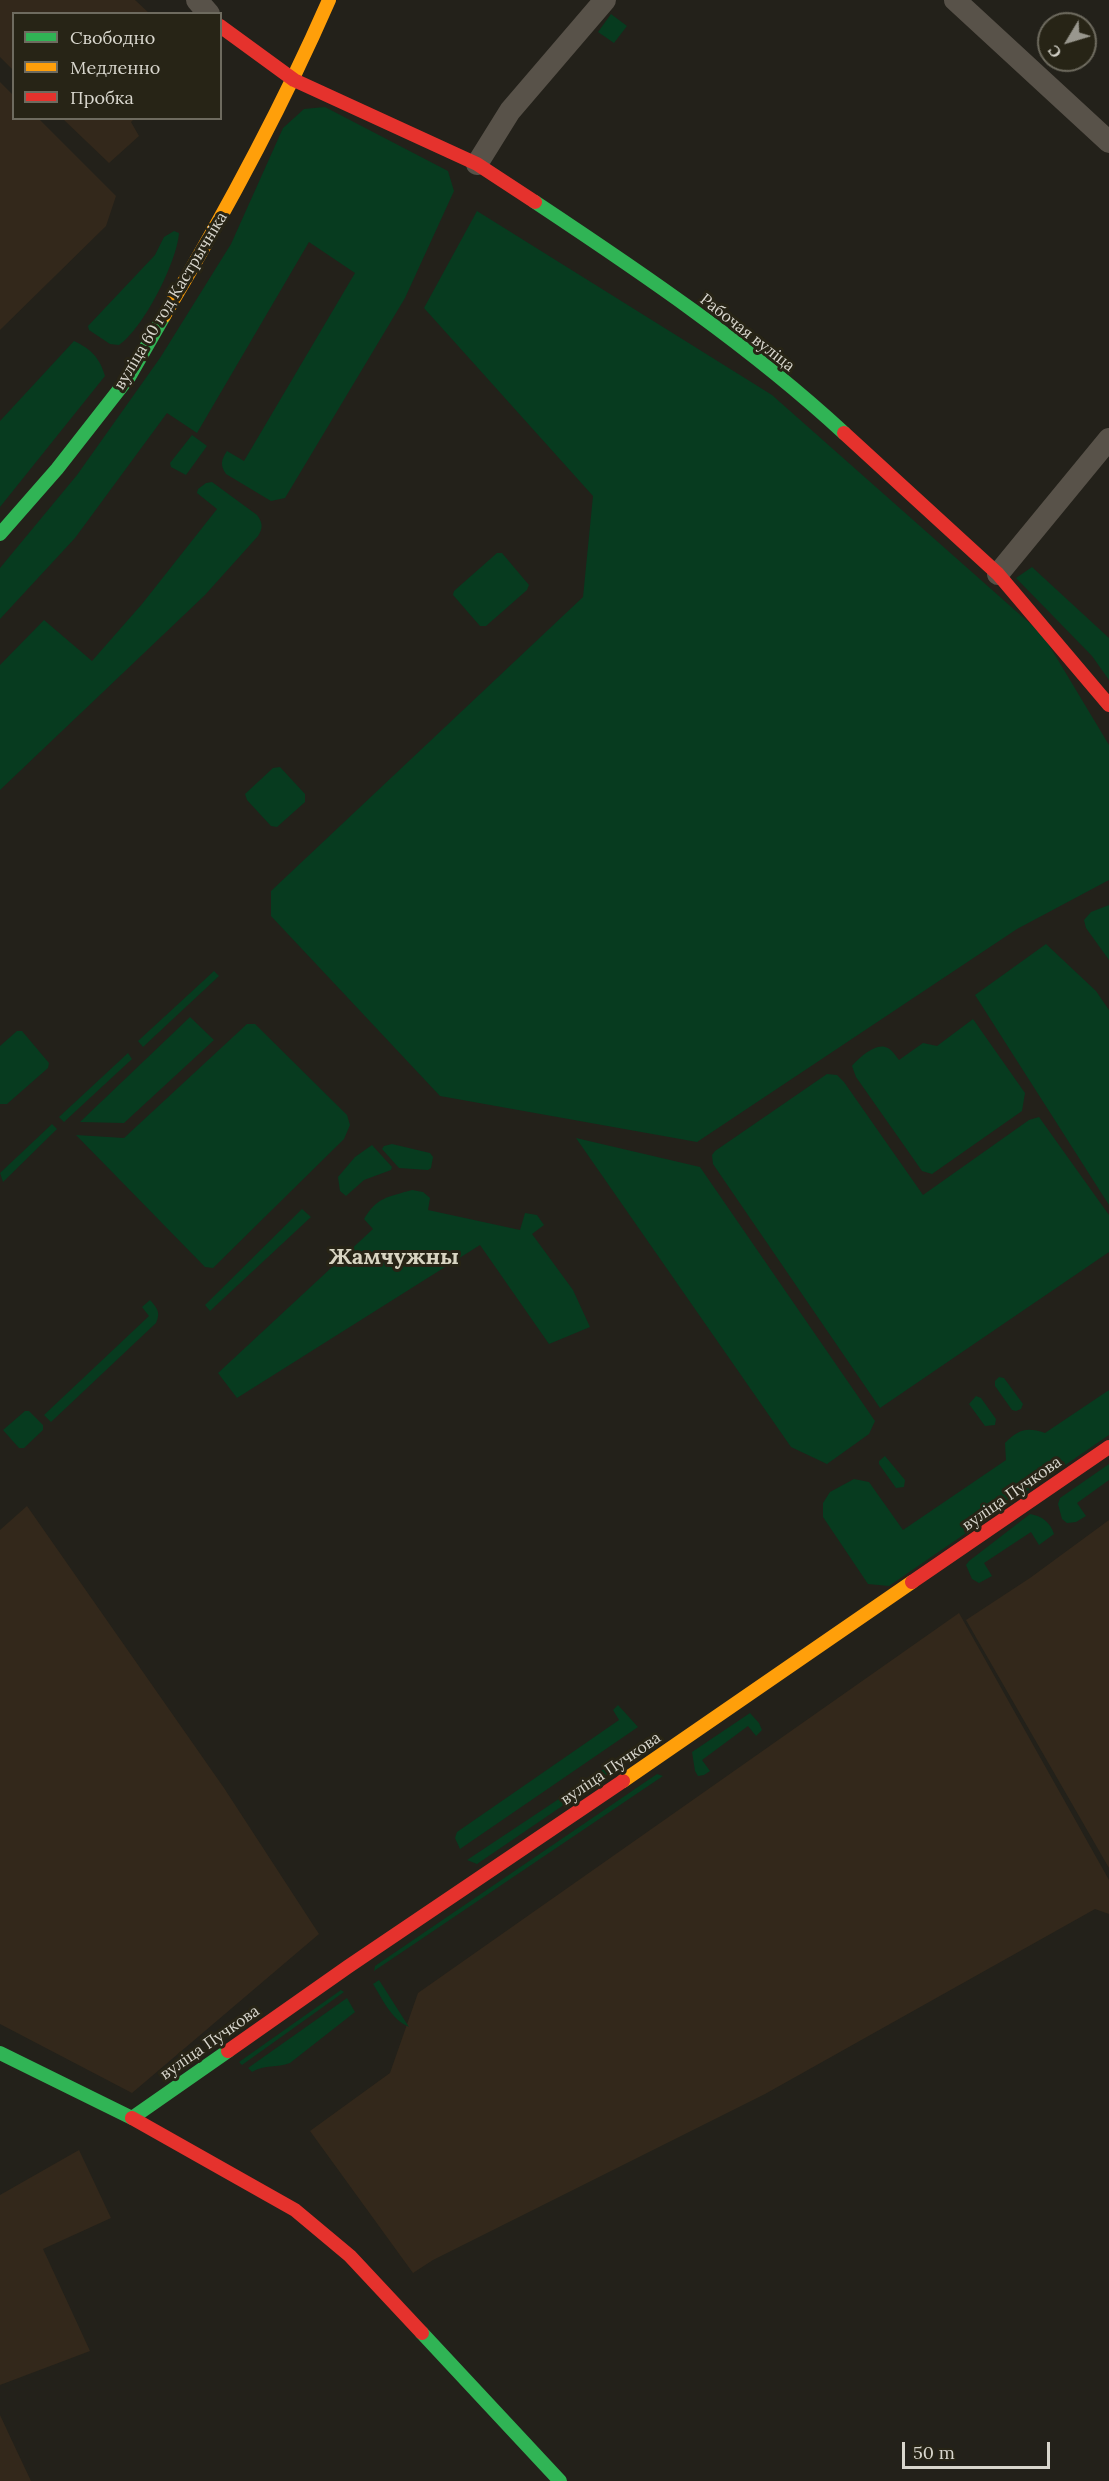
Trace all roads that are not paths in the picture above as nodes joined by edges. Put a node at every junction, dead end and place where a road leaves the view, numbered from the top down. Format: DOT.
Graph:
graph roads {
  1 [pos="197,0"];
  2 [pos="329,0"];
  3 [pos="605,0"];
  4 [pos="955,0"];
  5 [pos="207,12"];
  6 [pos="222,27"];
  7 [pos="294,80"];
  8 [pos="1109,142"];
  9 [pos="477,164"];
  10 [pos="1109,439"];
  11 [pos="0,534"];
  12 [pos="998,574"];
  13 [pos="1109,705"];
  14 [pos="1109,1447"];
  15 [pos="0,2054"];
  16 [pos="132,2118"];
  17 [pos="560,2481"];
  1 -- 5 [label="street"];
  2 -- 7 [label="street, вуліца 60 год Кастрычніка"];
  3 -- 9 [label="street"];
  4 -- 8 [label="street"];
  6 -- 7 [label="street"];
  7 -- 9 [label="street, Рабочая вуліца"];
  7 -- 11 [label="street, вуліца 60 год Кастрычніка"];
  9 -- 12 [label="street, Рабочая вуліца"];
  10 -- 12 [label="street"];
  12 -- 13 [label="street, Рабочая вуліца"];
  14 -- 16 [label="street, вуліца Пучкова"];
  15 -- 16 [label="street"];
  16 -- 17 [label="street"];
}
